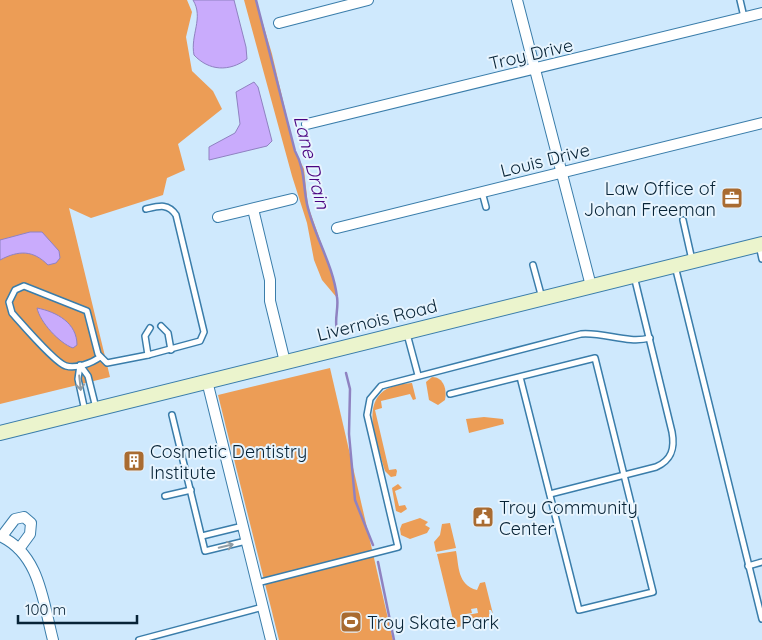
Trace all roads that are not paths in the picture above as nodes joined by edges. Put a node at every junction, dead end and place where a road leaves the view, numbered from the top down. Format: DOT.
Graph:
graph roads {
  1 [pos="368,0"];
  2 [pos="517,0"];
  3 [pos="740,0"];
  4 [pos="762,13"];
  5 [pos="744,18"];
  6 [pos="279,23"];
  7 [pos="535,70"];
  8 [pos="762,123"];
  9 [pos="307,124"];
  10 [pos="560,172"];
  11 [pos="482,192"];
  12 [pos="292,199"];
  13 [pos="486,208"];
  14 [pos="146,209"];
  15 [pos="253,209"];
  16 [pos="218,217"];
  17 [pos="683,220"];
  18 [pos="337,228"];
  19 [pos="760,244"];
  20 [pos="762,259"];
  21 [pos="692,260"];
  22 [pos="533,264"];
  23 [pos="675,266"];
  24 [pos="634,276"];
  25 [pos="591,286"];
  26 [pos="542,298"];
  27 [pos="161,326"];
  28 [pos="150,328"];
  29 [pos="407,332"];
  30 [pos="650,338"];
  31 [pos="172,350"];
  32 [pos="148,355"];
  33 [pos="100,357"];
  34 [pos="285,362"];
  35 [pos="80,365"];
  36 [pos="418,375"];
  37 [pos="520,377"];
  38 [pos="207,381"];
  39 [pos="450,394"];
  40 [pos="91,410"];
  41 [pos="172,415"];
  42 [pos="0,433"];
  43 [pos="624,475"];
  44 [pos="191,490"];
  45 [pos="550,494"];
  46 [pos="165,496"];
  47 [pos="243,526"];
  48 [pos="1,536"];
  49 [pos="202,536"];
  50 [pos="246,541"];
  51 [pos="19,549"];
  52 [pos="762,562"];
  53 [pos="748,566"];
  54 [pos="257,583"];
  55 [pos="263,607"];
  56 [pos="762,619"];
  57 [pos="53,640"];
  58 [pos="140,640"];
  59 [pos="271,640"];
  1 -- 6 [label="street"];
  2 -- 7 [label="street"];
  3 -- 5 [label="lane"];
  4 -- 5 [label="street, Troy Drive"];
  5 -- 7 [label="street, Troy Drive"];
  7 -- 9 [label="street, Troy Drive"];
  7 -- 10 [label="street"];
  8 -- 10 [label="street, Louis Drive"];
  10 -- 11 [label="street, Louis Drive"];
  10 -- 25 [label="street"];
  11 -- 13 [label="lane"];
  11 -- 18 [label="street, Louis Drive"];
  12 -- 15 [label="street"];
  14 -- 31 [label="lane"];
  15 -- 16 [label="street"];
  15 -- 34 [label="street"];
  17 -- 21 [label="lane"];
  19 -- 20 [label="lane"];
  19 -- 21 [label="main road, Livernois Road"];
  21 -- 23 [label="main road, Livernois Road"];
  22 -- 26 [label="lane"];
  23 -- 24 [label="main road, Livernois Road"];
  23 -- 53 [label="lane"];
  24 -- 25 [label="main road, Livernois Road"];
  24 -- 30 [label="lane"];
  25 -- 26 [label="main road, Livernois Road"];
  26 -- 29 [label="main road, Livernois Road"];
  27 -- 31 [label="lane"];
  28 -- 32 [label="lane"];
  29 -- 34 [label="main road, Livernois Road"];
  29 -- 36 [label="lane"];
  30 -- 36 [label="lane"];
  30 -- 43 [label="lane"];
  31 -- 32 [label="lane"];
  32 -- 33 [label="lane"];
  33 -- 35 [label="lane"];
  33 -- 35 [label="lane"];
  34 -- 38 [label="main road, Livernois Road"];
  35 -- 40 [label="lane"];
  35 -- 40 [label="lane, one-way"];
  36 -- 54 [label="lane"];
  37 -- 39 [label="lane"];
  37 -- 43 [label="lane"];
  37 -- 45 [label="lane"];
  38 -- 40 [label="main road, Livernois Road"];
  38 -- 47 [label="street"];
  40 -- 42 [label="main road, Livernois Road"];
  41 -- 44 [label="lane"];
  43 -- 45 [label="lane"];
  43 -- 45 [label="lane"];
  44 -- 46 [label="lane"];
  44 -- 49 [label="lane"];
  47 -- 49 [label="lane"];
  47 -- 50 [label="street"];
  48 -- 51 [label="street"];
  48 -- 51 [label="street"];
  49 -- 50 [label="lane, one-way"];
  50 -- 54 [label="street"];
  51 -- 57 [label="street"];
  52 -- 53 [label="lane"];
  53 -- 56 [label="lane"];
  54 -- 55 [label="street"];
  55 -- 58 [label="lane"];
  55 -- 59 [label="street"];
}
